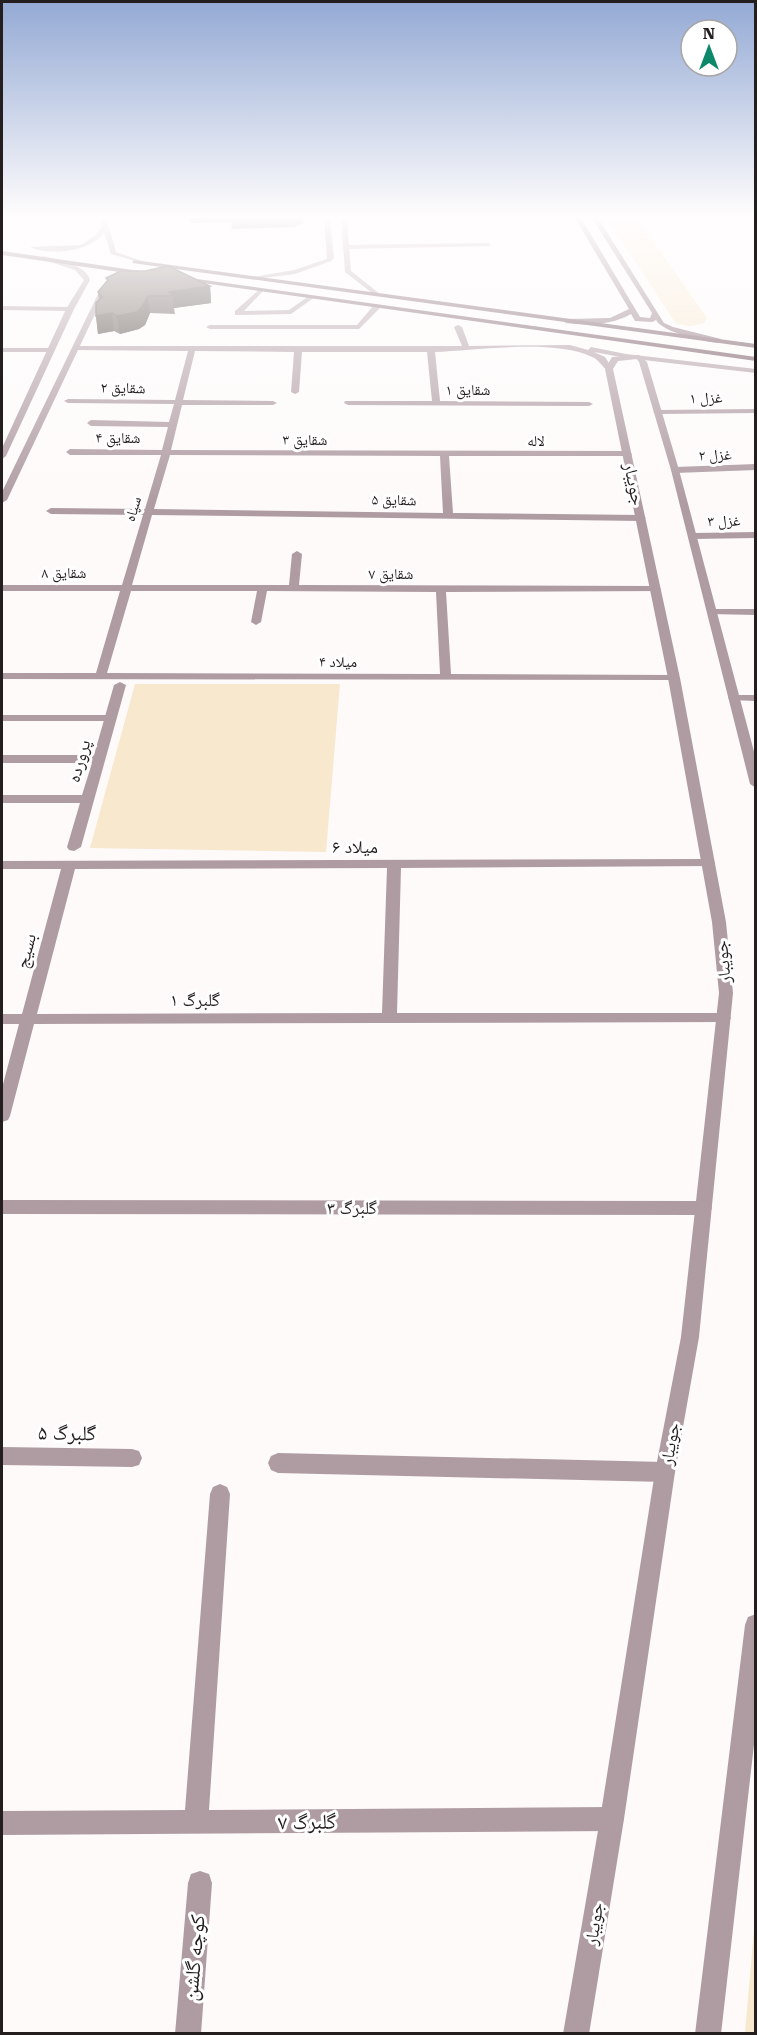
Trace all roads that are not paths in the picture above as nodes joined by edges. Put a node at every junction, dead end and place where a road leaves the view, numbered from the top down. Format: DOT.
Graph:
graph roads {
  1 [pos="68,313"];
  2 [pos="92,313"];
  3 [pos="372,313"];
  4 [pos="420,313"];
  5 [pos="509,313"];
  6 [pos="629,313"];
  7 [pos="636,313"];
  8 [pos="656,313"];
  9 [pos="567,321"];
  10 [pos="210,327"];
  11 [pos="458,327"];
  12 [pos="721,342"];
  13 [pos="756,346"];
  14 [pos="570,347"];
  15 [pos="76,348"];
  16 [pos="466,348"];
  17 [pos="2,350"];
  18 [pos="51,350"];
  19 [pos="192,350"];
  20 [pos="298,350"];
  21 [pos="431,350"];
  22 [pos="639,357"];
  23 [pos="756,359"];
  24 [pos="609,369"];
  25 [pos="756,371"];
  26 [pos="295,392"];
  27 [pos="68,401"];
  28 [pos="178,403"];
  29 [pos="273,403"];
  30 [pos="348,403"];
  31 [pos="436,403"];
  32 [pos="589,404"];
  33 [pos="756,411"];
  34 [pos="657,412"];
  35 [pos="91,423"];
  36 [pos="172,425"];
  37 [pos="70,452"];
  38 [pos="166,452"];
  39 [pos="444,454"];
  40 [pos="628,454"];
  41 [pos="2,456"];
  42 [pos="756,468"];
  43 [pos="675,470"];
  44 [pos="2,500"];
  45 [pos="51,512"];
  46 [pos="147,512"];
  47 [pos="448,516"];
  48 [pos="641,518"];
  49 [pos="693,536"];
  50 [pos="756,536"];
  51 [pos="297,554"];
  52 [pos="2,588"];
  53 [pos="126,588"];
  54 [pos="263,588"];
  55 [pos="294,588"];
  56 [pos="441,589"];
  57 [pos="656,589"];
  58 [pos="713,612"];
  59 [pos="756,612"];
  60 [pos="256,622"];
  61 [pos="2,676"];
  62 [pos="101,676"];
  63 [pos="446,677"];
  64 [pos="674,678"];
  65 [pos="120,685"];
  66 [pos="734,698"];
  67 [pos="756,698"];
  68 [pos="2,718"];
  69 [pos="110,718"];
  70 [pos="2,759"];
  71 [pos="99,759"];
  72 [pos="756,784"];
  73 [pos="2,799"];
  74 [pos="87,800"];
  75 [pos="74,847"];
  76 [pos="708,863"];
  77 [pos="394,864"];
  78 [pos="2,865"];
  79 [pos="69,866"];
  80 [pos="723,1018"];
  81 [pos="2,1019"];
  82 [pos="389,1019"];
  83 [pos="27,1020"];
  84 [pos="3,1107"];
  85 [pos="2,1207"];
  86 [pos="703,1208"];
  87 [pos="2,1456"];
  88 [pos="132,1458"];
  89 [pos="278,1463"];
  90 [pos="665,1472"];
  91 [pos="220,1494"];
  92 [pos="756,1625"];
  93 [pos="612,1819"];
  94 [pos="2,1823"];
  95 [pos="196,1823"];
  96 [pos="200,1883"];
  97 [pos="188,2034"];
  98 [pos="576,2034"];
  99 [pos="708,2034"];
  1 -- 18 [label="street"];
  2 -- 15 [label="street"];
  3 -- 10 [label="street"];
  4 -- 23 [label="main road"];
  5 -- 9 [label="main road"];
  6 -- 9 [label="main road"];
  7 -- 8 [label="main road"];
  8 -- 12 [label="main road"];
  9 -- 12 [label="main road"];
  11 -- 16 [label="street"];
  12 -- 13 [label="main road"];
  14 -- 16 [label="street"];
  14 -- 22 [label="street"];
  14 -- 24 [label="street"];
  15 -- 19 [label="street"];
  15 -- 44 [label="street"];
  16 -- 21 [label="street"];
  17 -- 18 [label="street"];
  18 -- 41 [label="street"];
  19 -- 20 [label="street"];
  19 -- 28 [label="street, سپاه"];
  20 -- 21 [label="street"];
  20 -- 26 [label="street"];
  21 -- 31 [label="street"];
  22 -- 24 [label="street"];
  22 -- 25 [label="street"];
  22 -- 34 [label="street"];
  24 -- 40 [label="street, جویبار"];
  27 -- 28 [label="street, شقایق ۲"];
  28 -- 29 [label="street"];
  28 -- 36 [label="street, سپاه"];
  30 -- 31 [label="street, شقایق ۱"];
  31 -- 32 [label="street, شقایق ۱"];
  33 -- 34 [label="street, غزل ۱"];
  34 -- 43 [label="street"];
  35 -- 36 [label="street"];
  36 -- 38 [label="street, سپاه"];
  37 -- 38 [label="street, شقایق ۴"];
  38 -- 39 [label="street, شقایق ۳"];
  38 -- 46 [label="street, سپاه"];
  39 -- 40 [label="street, لاله"];
  39 -- 47 [label="street"];
  40 -- 48 [label="street, جویبار"];
  42 -- 43 [label="street, غزل ۲"];
  43 -- 49 [label="street"];
  45 -- 46 [label="street, شقایق ۵"];
  46 -- 47 [label="street, شقایق ۵"];
  46 -- 53 [label="street, سپاه"];
  47 -- 48 [label="street, شقایق ۵"];
  48 -- 57 [label="street, جویبار"];
  49 -- 50 [label="street, غزل ۳"];
  49 -- 58 [label="street"];
  51 -- 55 [label="street"];
  52 -- 53 [label="street, شقایق ۸"];
  53 -- 54 [label="street, شقایق ۷"];
  53 -- 62 [label="street, سپاه"];
  54 -- 55 [label="street, شقایق ۷"];
  54 -- 60 [label="street"];
  55 -- 56 [label="street, شقایق ۷"];
  56 -- 57 [label="street, شقایق ۷"];
  56 -- 63 [label="street"];
  57 -- 64 [label="street, جویبار"];
  58 -- 59 [label="street"];
  58 -- 66 [label="street"];
  61 -- 62 [label="street, میلاد ۴"];
  62 -- 63 [label="street, میلاد ۴"];
  63 -- 64 [label="street, میلاد ۴"];
  64 -- 76 [label="street, جویبار"];
  65 -- 69 [label="street, پرورده"];
  66 -- 67 [label="street"];
  66 -- 72 [label="street"];
  68 -- 69 [label="lane"];
  69 -- 71 [label="street, پرورده"];
  70 -- 71 [label="street"];
  71 -- 74 [label="street, پرورده"];
  73 -- 74 [label="street"];
  74 -- 75 [label="street, پرورده"];
  76 -- 77 [label="street, میلاد ۶"];
  76 -- 80 [label="street, جویبار"];
  77 -- 79 [label="street, میلاد ۶"];
  77 -- 82 [label="street"];
  78 -- 79 [label="street, میلاد ۶"];
  79 -- 83 [label="street, بسیج"];
  80 -- 82 [label="street, گلبرگ ۱"];
  80 -- 86 [label="street, جویبار"];
  81 -- 83 [label="street, گلبرگ ۱"];
  82 -- 83 [label="street, گلبرگ ۱"];
  83 -- 84 [label="street, بسیج"];
  85 -- 86 [label="street, گلبرگ ۳"];
  86 -- 90 [label="street, جویبار"];
  87 -- 88 [label="street, گلبرگ ۵"];
  89 -- 90 [label="street"];
  90 -- 93 [label="street, جویبار"];
  91 -- 95 [label="street"];
  92 -- 99 [label="street"];
  93 -- 95 [label="street, گلبرگ ۷"];
  93 -- 98 [label="street, جویبار"];
  94 -- 95 [label="street, گلبرگ ۷"];
  96 -- 97 [label="street, کوچه گلشن"];
}
